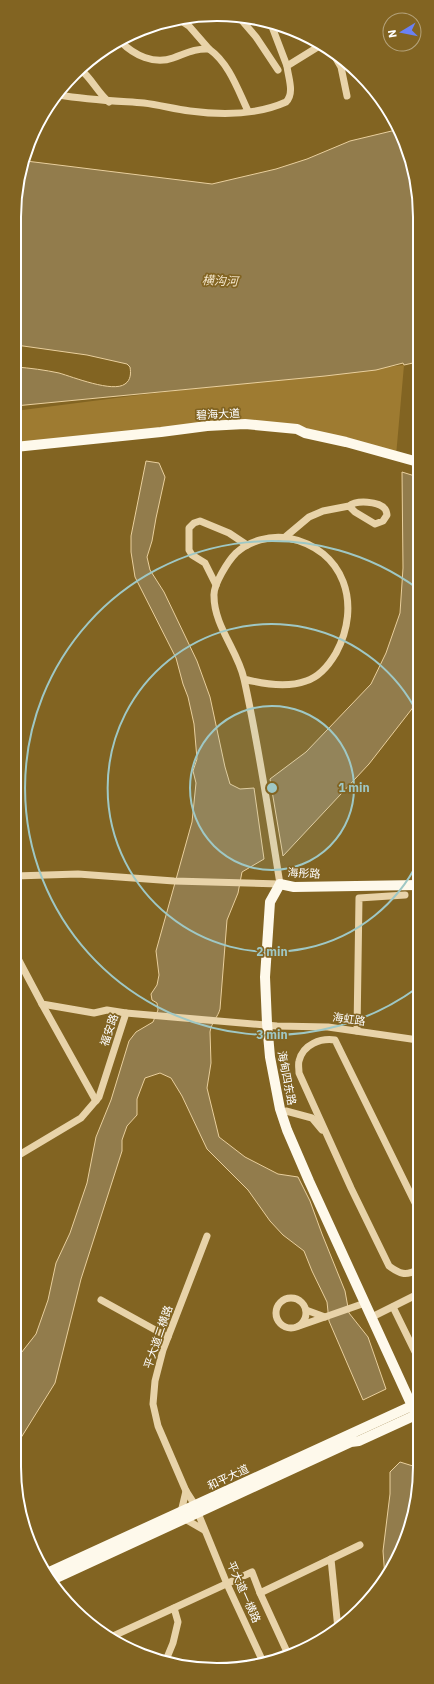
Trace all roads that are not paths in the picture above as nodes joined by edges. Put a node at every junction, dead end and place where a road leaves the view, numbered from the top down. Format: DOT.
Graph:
graph roads {
  1 [pos="244,23"];
  2 [pos="186,24"];
  3 [pos="272,29"];
  4 [pos="124,44"];
  5 [pos="316,48"];
  6 [pos="209,49"];
  7 [pos="340,65"];
  8 [pos="286,66"];
  9 [pos="278,70"];
  10 [pos="84,73"];
  11 [pos="64,96"];
  12 [pos="347,96"];
  13 [pos="109,102"];
  14 [pos="248,111"];
  15 [pos="21,446"];
  16 [pos="21,449"];
  17 [pos="413,461"];
  18 [pos="413,465"];
  19 [pos="349,506"];
  20 [pos="284,538"];
  21 [pos="247,545"];
  22 [pos="216,585"];
  23 [pos="244,679"];
  24 [pos="257,682"];
  25 [pos="245,687"];
  26 [pos="21,876"];
  27 [pos="413,881"];
  28 [pos="280,884"];
  29 [pos="413,885"];
  30 [pos="405,895"];
  31 [pos="21,964"];
  32 [pos="42,1004"];
  33 [pos="126,1013"];
  34 [pos="272,1026"];
  35 [pos="328,1027"];
  36 [pos="357,1032"];
  37 [pos="413,1039"];
  38 [pos="335,1040"];
  39 [pos="96,1101"];
  40 [pos="286,1111"];
  41 [pos="329,1140"];
  42 [pos="21,1154"];
  43 [pos="413,1199"];
  44 [pos="207,1236"];
  45 [pos="413,1272"];
  46 [pos="413,1296"];
  47 [pos="100,1300"];
  48 [pos="365,1303"];
  49 [pos="393,1306"];
  50 [pos="306,1310"];
  51 [pos="376,1315"];
  52 [pos="325,1317"];
  53 [pos="298,1327"];
  54 [pos="168,1337"];
  55 [pos="413,1348"];
  56 [pos="413,1400"];
  57 [pos="413,1401"];
  58 [pos="413,1411"];
  59 [pos="186,1491"];
  60 [pos="197,1509"];
  61 [pos="183,1515"];
  62 [pos="204,1530"];
  63 [pos="360,1545"];
  64 [pos="331,1559"];
  65 [pos="51,1571"];
  66 [pos="56,1578"];
  67 [pos="227,1584"];
  68 [pos="260,1593"];
  69 [pos="174,1608"];
  70 [pos="337,1621"];
  71 [pos="116,1635"];
  72 [pos="286,1650"];
  73 [pos="168,1656"];
  74 [pos="261,1658"];
  1 -- 9 [label="street"];
  2 -- 6 [label="street"];
  3 -- 8 [label="street"];
  4 -- 6 [label="street"];
  5 -- 8 [label="street"];
  6 -- 14 [label="street"];
  7 -- 12 [label="street"];
  8 -- 14 [label="street"];
  10 -- 13 [label="street"];
  11 -- 13 [label="street"];
  13 -- 14 [label="street"];
  15 -- 17 [label="main road, 碧海大道"];
  16 -- 18 [label="main road, 碧海大道"];
  19 -- 19 [label="street"];
  19 -- 20 [label="street"];
  20 -- 21 [label="street"];
  20 -- 24 [label="street"];
  21 -- 22 [label="street"];
  21 -- 22 [label="street"];
  22 -- 23 [label="street"];
  23 -- 24 [label="street"];
  23 -- 25 [label="street"];
  24 -- 25 [label="street"];
  25 -- 28 [label="street"];
  26 -- 28 [label="street"];
  27 -- 28 [label="main road, 海彤路"];
  28 -- 29 [label="main road, 海彤路"];
  28 -- 34 [label="main road, 海甸四东路"];
  30 -- 36 [label="street"];
  31 -- 32 [label="street"];
  32 -- 33 [label="street"];
  32 -- 39 [label="street"];
  33 -- 34 [label="street, 福安路"];
  33 -- 39 [label="street, 福安路"];
  34 -- 35 [label="street, 海虹路"];
  34 -- 40 [label="main road, 海甸四东路"];
  34 -- 48 [label="main road, 海甸四东路"];
  35 -- 36 [label="street, 海虹路"];
  35 -- 38 [label="street"];
  36 -- 37 [label="street, 海虹路"];
  38 -- 41 [label="street"];
  38 -- 43 [label="street"];
  39 -- 42 [label="street, 福安路"];
  40 -- 41 [label="street"];
  40 -- 51 [label="main road, 海甸四东路"];
  41 -- 45 [label="street"];
  44 -- 54 [label="street, 平大道二横路"];
  46 -- 49 [label="street"];
  47 -- 54 [label="street"];
  48 -- 52 [label="street"];
  48 -- 57 [label="main road, 海甸四东路"];
  49 -- 51 [label="street"];
  49 -- 55 [label="street"];
  50 -- 52 [label="street"];
  50 -- 53 [label="street"];
  50 -- 53 [label="street"];
  51 -- 56 [label="main road, 海甸四东路"];
  52 -- 53 [label="street"];
  54 -- 59 [label="street, 平大道二横路"];
  58 -- 60 [label="main road, 和平大道"];
  59 -- 60 [label="street, 平大道二横路"];
  59 -- 61 [label="street"];
  60 -- 61 [label="main road, 和平大道"];
  60 -- 62 [label="street, 平大道一横路"];
  61 -- 62 [label="street"];
  61 -- 65 [label="main road, 和平大道"];
  61 -- 66 [label="main road, 和平大道"];
  62 -- 67 [label="street, 平大道一横路"];
  63 -- 64 [label="street"];
  64 -- 68 [label="street"];
  64 -- 70 [label="street"];
  67 -- 68 [label="street"];
  67 -- 69 [label="street"];
  67 -- 74 [label="street, 平大道一横路"];
  68 -- 72 [label="street"];
  69 -- 71 [label="street"];
  69 -- 73 [label="street"];
}
